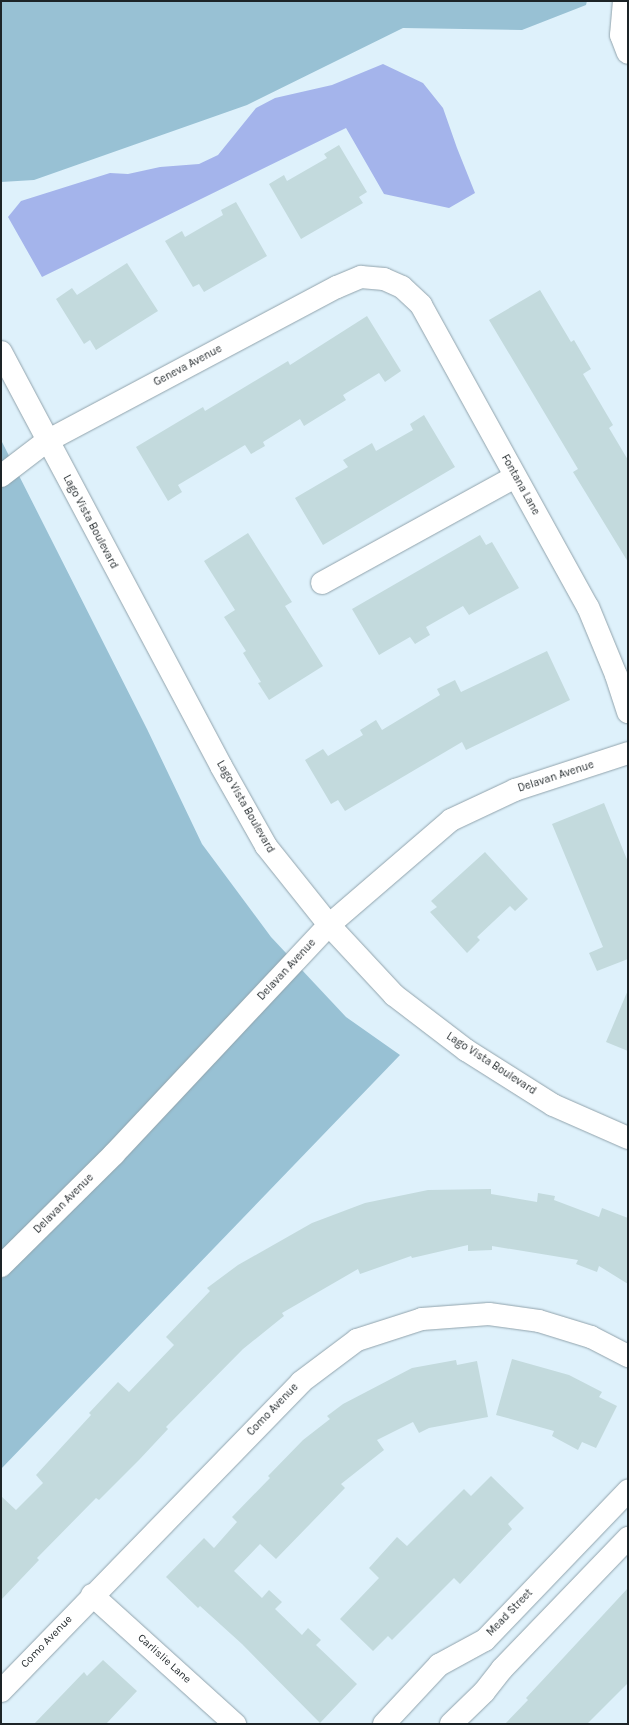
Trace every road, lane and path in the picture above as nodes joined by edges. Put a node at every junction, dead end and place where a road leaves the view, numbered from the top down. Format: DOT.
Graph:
graph roads {
  1 [pos="624,1"];
  2 [pos="628,53"];
  3 [pos="384,279"];
  4 [pos="1,352"];
  5 [pos="47,441"];
  6 [pos="1,476"];
  7 [pos="515,477"];
  8 [pos="322,583"];
  9 [pos="628,712"];
  10 [pos="628,753"];
  11 [pos="329,925"];
  12 [pos="628,1138"];
  13 [pos="1,1266"];
  14 [pos="628,1356"];
  15 [pos="628,1491"];
  16 [pos="628,1538"];
  17 [pos="92,1595"];
  18 [pos="1,1691"];
  19 [pos="235,1724"];
  20 [pos="384,1724"];
  21 [pos="451,1724"];
  1 -- 2 [label="street"];
  3 -- 5 [label="street, Geneva Avenue"];
  3 -- 7 [label="street, Fontana Lane"];
  4 -- 5 [label="street, Lago Vista Boulevard"];
  5 -- 6 [label="street, Geneva Avenue"];
  5 -- 11 [label="street, Lago Vista Boulevard"];
  7 -- 8 [label="street"];
  7 -- 9 [label="street, Fontana Lane"];
  10 -- 11 [label="street, Delavan Avenue"];
  11 -- 12 [label="street, Lago Vista Boulevard"];
  11 -- 13 [label="street, Delavan Avenue"];
  14 -- 17 [label="street, Como Avenue"];
  15 -- 20 [label="street, Mead Street"];
  16 -- 21 [label="street"];
  17 -- 18 [label="street, Como Avenue"];
  17 -- 19 [label="street, Carlislie Lane"];
}
